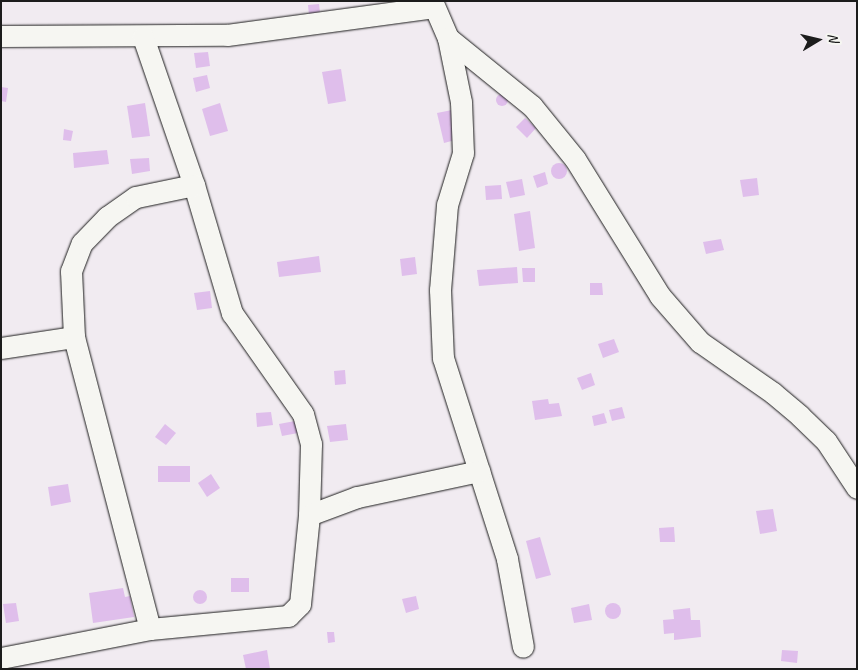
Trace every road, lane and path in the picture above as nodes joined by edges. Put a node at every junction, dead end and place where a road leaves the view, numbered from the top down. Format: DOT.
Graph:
graph roads {
  1 [pos="433,4"];
  2 [pos="1,36"];
  3 [pos="142,36"];
  4 [pos="448,38"];
  5 [pos="194,185"];
  6 [pos="74,337"];
  7 [pos="1,348"];
  8 [pos="479,471"];
  9 [pos="857,488"];
  10 [pos="308,515"];
  11 [pos="150,629"];
  12 [pos="522,648"];
  13 [pos="1,658"];
  1 -- 3 [label="street"];
  1 -- 4 [label="street"];
  2 -- 3 [label="street"];
  3 -- 5 [label="street"];
  4 -- 8 [label="street"];
  4 -- 9 [label="street"];
  5 -- 6 [label="street"];
  5 -- 10 [label="street"];
  6 -- 7 [label="street"];
  6 -- 11 [label="street"];
  8 -- 10 [label="street"];
  8 -- 12 [label="street"];
  10 -- 11 [label="street"];
  11 -- 13 [label="street"];
}
